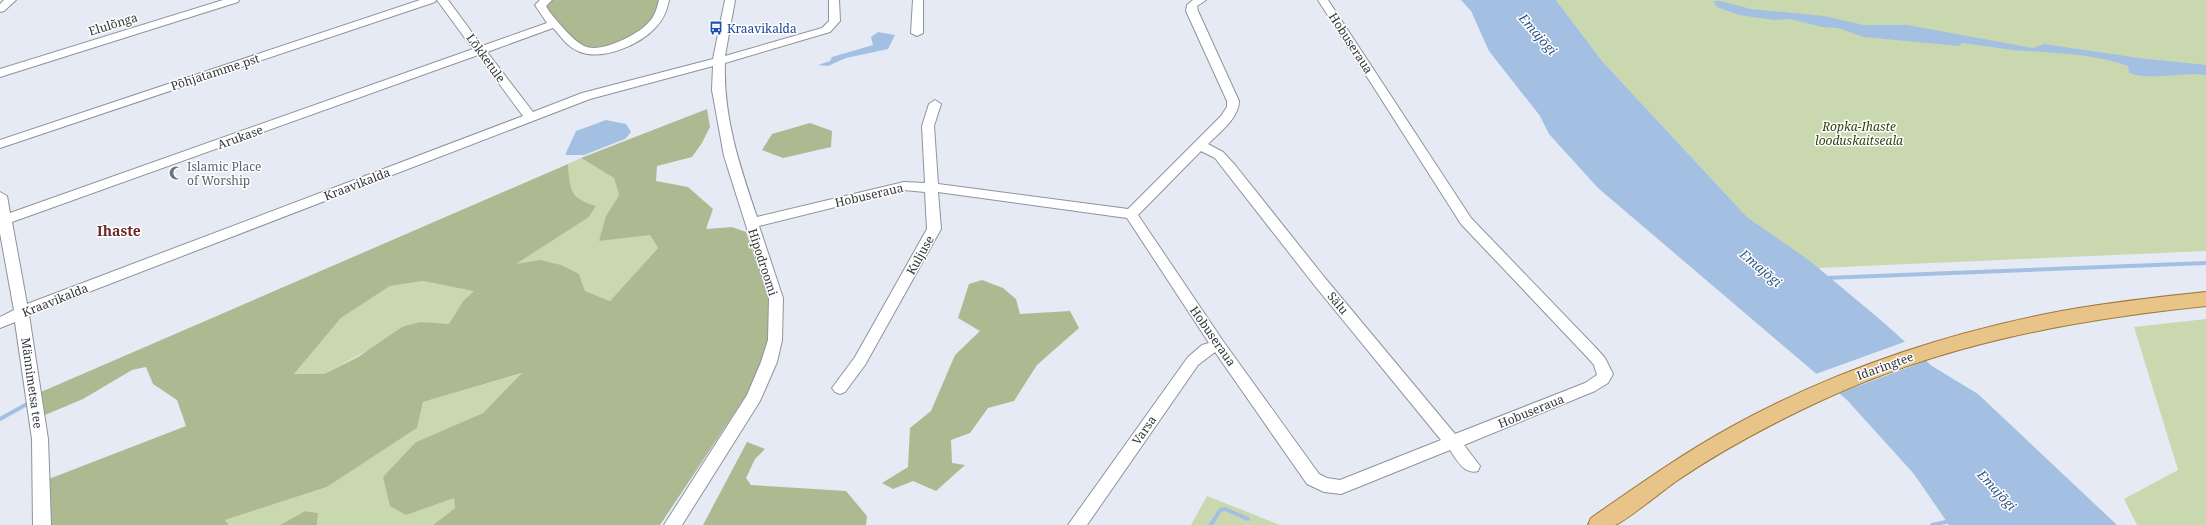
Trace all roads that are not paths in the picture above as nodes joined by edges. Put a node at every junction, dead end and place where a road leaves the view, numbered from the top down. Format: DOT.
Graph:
graph roads {
  1 [pos="11,0"];
  2 [pos="234,0"];
  3 [pos="431,0"];
  4 [pos="442,0"];
  5 [pos="547,0"];
  6 [pos="664,0"];
  7 [pos="730,0"];
  8 [pos="834,0"];
  9 [pos="918,0"];
  10 [pos="1201,0"];
  11 [pos="1323,0"];
  12 [pos="0,9"];
  13 [pos="555,24"];
  14 [pos="917,33"];
  15 [pos="480,50"];
  16 [pos="719,60"];
  17 [pos="0,73"];
  18 [pos="935,104"];
  19 [pos="530,117"];
  20 [pos="0,144"];
  21 [pos="1200,145"];
  22 [pos="932,188"];
  23 [pos="0,196"];
  24 [pos="1131,214"];
  25 [pos="2,220"];
  26 [pos="751,223"];
  27 [pos="2206,299"];
  28 [pos="21,313"];
  29 [pos="0,323"];
  30 [pos="1218,345"];
  31 [pos="840,388"];
  32 [pos="1454,442"];
  33 [pos="1472,466"];
  34 [pos="42,525"];
  35 [pos="673,525"];
  36 [pos="1077,525"];
  37 [pos="1599,525"];
  1 -- 12 [label="street"];
  2 -- 17 [label="street, Elulõnga"];
  3 -- 20 [label="street, Põhjatamme pst"];
  4 -- 15 [label="street, Lõkketule"];
  5 -- 13 [label="street"];
  6 -- 13 [label="street"];
  7 -- 16 [label="street, Hipodroomi"];
  8 -- 16 [label="street, Kraavikalda"];
  9 -- 14 [label="street"];
  10 -- 21 [label="street"];
  11 -- 32 [label="street, Hobuseraua"];
  13 -- 15 [label="street, Arukase"];
  15 -- 19 [label="street, Lõkketule"];
  15 -- 25 [label="street, Arukase"];
  16 -- 19 [label="street, Kraavikalda"];
  16 -- 26 [label="street, Hipodroomi"];
  18 -- 22 [label="street, Kuljuse"];
  19 -- 28 [label="street, Kraavikalda"];
  21 -- 24 [label="street"];
  21 -- 32 [label="street, Sälu"];
  22 -- 24 [label="street, Hobuseraua"];
  22 -- 26 [label="street, Hobuseraua"];
  22 -- 31 [label="street, Kuljuse"];
  23 -- 25 [label="street, Männimetsa tee"];
  24 -- 30 [label="street, Hobuseraua"];
  25 -- 28 [label="street, Männimetsa tee"];
  26 -- 35 [label="street, Hipodroomi"];
  27 -- 37 [label="main road, Idaringtee"];
  28 -- 29 [label="street, Kraavikalda"];
  28 -- 34 [label="street, Männimetsa tee"];
  30 -- 32 [label="street, Hobuseraua"];
  30 -- 36 [label="street, Varsa"];
  32 -- 33 [label="street, Sälu"];
}
